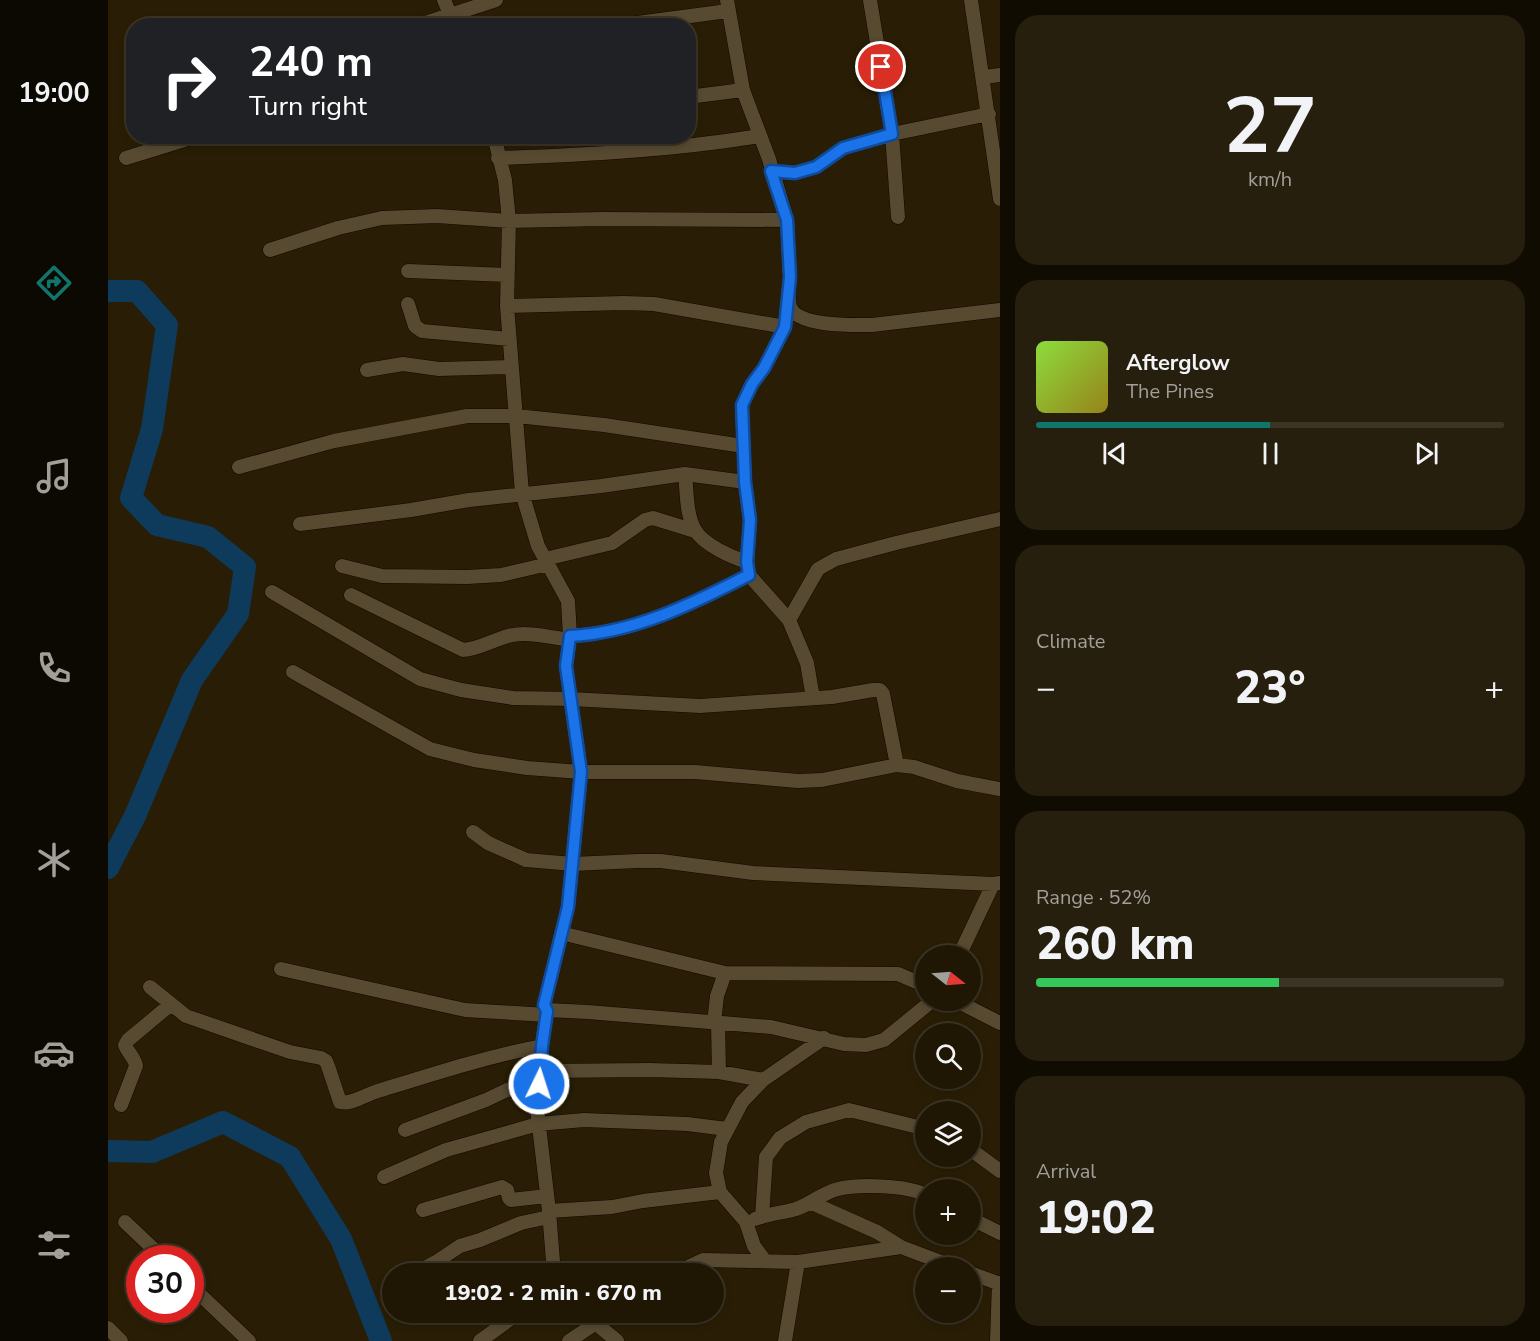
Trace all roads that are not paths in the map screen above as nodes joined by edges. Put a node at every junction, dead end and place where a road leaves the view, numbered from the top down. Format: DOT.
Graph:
graph roads {
  1 [pos="444,0"];
  2 [pos="496,0"];
  3 [pos="870,0"];
  4 [pos="971,0"];
  5 [pos="727,5"];
  6 [pos="451,18"];
  7 [pos="456,18"];
  8 [pos="658,18"];
  9 [pos="1000,75"];
  10 [pos="984,78"];
  11 [pos="743,90"];
  12 [pos="696,96"];
  13 [pos="989,114"];
  14 [pos="892,134"];
  15 [pos="760,136"];
  16 [pos="171,144"];
  17 [pos="495,144"];
  18 [pos="126,158"];
  19 [pos="498,158"];
  20 [pos="771,171"];
  21 [pos="998,173"];
  22 [pos="1000,200"];
  23 [pos="898,217"];
  24 [pos="787,220"];
  25 [pos="509,221"];
  26 [pos="270,250"];
  27 [pos="408,271"];
  28 [pos="507,275"];
  29 [pos="788,292"];
  30 [pos="408,304"];
  31 [pos="507,306"];
  32 [pos="1000,310"];
  33 [pos="785,327"];
  34 [pos="509,339"];
  35 [pos="512,368"];
  36 [pos="367,370"];
  37 [pos="516,416"];
  38 [pos="743,446"];
  39 [pos="239,467"];
  40 [pos="685,474"];
  41 [pos="745,482"];
  42 [pos="522,493"];
  43 [pos="1000,519"];
  44 [pos="300,524"];
  45 [pos="695,531"];
  46 [pos="547,562"];
  47 [pos="342,566"];
  48 [pos="748,569"];
  49 [pos="272,592"];
  50 [pos="351,596"];
  51 [pos="789,620"];
  52 [pos="569,638"];
  53 [pos="293,672"];
  54 [pos="813,698"];
  55 [pos="571,699"];
  56 [pos="897,765"];
  57 [pos="581,772"];
  58 [pos="1000,789"];
  59 [pos="473,832"];
  60 [pos="573,864"];
  61 [pos="996,883"];
  62 [pos="561,933"];
  63 [pos="965,945"];
  64 [pos="281,969"];
  65 [pos="725,973"];
  66 [pos="915,982"];
  67 [pos="150,987"];
  68 [pos="170,1005"];
  69 [pos="920,1011"];
  70 [pos="977,1011"];
  71 [pos="547,1013"];
  72 [pos="716,1023"];
  73 [pos="1000,1023"];
  74 [pos="824,1038"];
  75 [pos="542,1046"];
  76 [pos="719,1072"];
  77 [pos="540,1077"];
  78 [pos="763,1080"];
  79 [pos="121,1105"];
  80 [pos="538,1124"];
  81 [pos="915,1126"];
  82 [pos="727,1129"];
  83 [pos="405,1130"];
  84 [pos="981,1157"];
  85 [pos="1000,1171"];
  86 [pos="384,1177"];
  87 [pos="915,1191"];
  88 [pos="720,1192"];
  89 [pos="547,1196"];
  90 [pos="812,1203"];
  91 [pos="423,1210"];
  92 [pos="549,1214"];
  93 [pos="762,1217"];
  94 [pos="125,1222"];
  95 [pos="746,1222"];
  96 [pos="981,1224"];
  97 [pos="1000,1233"];
  98 [pos="149,1245"];
  99 [pos="901,1247"];
  100 [pos="928,1257"];
  101 [pos="765,1261"];
  102 [pos="798,1262"];
  103 [pos="434,1263"];
  104 [pos="553,1263"];
  105 [pos="697,1263"];
  106 [pos="981,1277"];
  107 [pos="1000,1283"];
  108 [pos="204,1298"];
  109 [pos="505,1323"];
  110 [pos="597,1323"];
  111 [pos="108,1328"];
  112 [pos="121,1341"];
  113 [pos="249,1341"];
  114 [pos="480,1341"];
  115 [pos="569,1341"];
  116 [pos="617,1341"];
  117 [pos="785,1341"];
  118 [pos="997,1341"];
  1 -- 6 [label="street"];
  2 -- 7 [label="street"];
  3 -- 14 [label="street"];
  4 -- 10 [label="street"];
  5 -- 8 [label="street"];
  5 -- 11 [label="street"];
  9 -- 10 [label="street"];
  10 -- 13 [label="street"];
  11 -- 12 [label="street"];
  11 -- 15 [label="street"];
  13 -- 14 [label="street"];
  13 -- 21 [label="street"];
  14 -- 20 [label="street"];
  14 -- 23 [label="street"];
  15 -- 19 [label="street"];
  15 -- 20 [label="street"];
  16 -- 18 [label="street"];
  17 -- 19 [label="street"];
  19 -- 25 [label="street"];
  20 -- 24 [label="street"];
  21 -- 22 [label="street"];
  24 -- 25 [label="street"];
  24 -- 29 [label="street"];
  25 -- 26 [label="street"];
  25 -- 28 [label="street"];
  27 -- 28 [label="street"];
  28 -- 31 [label="street"];
  29 -- 32 [label="street"];
  29 -- 33 [label="street"];
  30 -- 34 [label="street"];
  31 -- 33 [label="street"];
  31 -- 34 [label="street"];
  33 -- 38 [label="street"];
  34 -- 35 [label="street"];
  35 -- 36 [label="street"];
  35 -- 37 [label="street"];
  37 -- 38 [label="street"];
  37 -- 39 [label="street"];
  37 -- 42 [label="street"];
  38 -- 41 [label="street"];
  40 -- 41 [label="street"];
  40 -- 42 [label="street"];
  40 -- 45 [label="street"];
  41 -- 48 [label="street"];
  42 -- 44 [label="street"];
  42 -- 46 [label="street"];
  43 -- 51 [label="street"];
  45 -- 46 [label="street"];
  45 -- 48 [label="street"];
  46 -- 47 [label="street"];
  46 -- 52 [label="street"];
  48 -- 51 [label="street"];
  48 -- 52 [label="street"];
  49 -- 55 [label="street"];
  50 -- 52 [label="street"];
  51 -- 54 [label="street"];
  52 -- 55 [label="street"];
  53 -- 57 [label="street"];
  54 -- 55 [label="street"];
  54 -- 56 [label="street"];
  55 -- 57 [label="street"];
  56 -- 57 [label="street"];
  56 -- 58 [label="street"];
  57 -- 60 [label="street"];
  59 -- 60 [label="street"];
  60 -- 61 [label="street"];
  60 -- 62 [label="street"];
  61 -- 63 [label="street"];
  62 -- 65 [label="street"];
  62 -- 71 [label="street"];
  64 -- 71 [label="street"];
  65 -- 66 [label="street"];
  65 -- 72 [label="street"];
  67 -- 68 [label="street"];
  68 -- 75 [label="street"];
  68 -- 79 [label="street"];
  69 -- 74 [label="street"];
  70 -- 73 [label="street"];
  71 -- 72 [label="street"];
  71 -- 75 [label="street"];
  72 -- 74 [label="street"];
  72 -- 76 [label="street"];
  74 -- 78 [label="street"];
  75 -- 77 [label="street"];
  76 -- 77 [label="street"];
  76 -- 78 [label="street"];
  77 -- 80 [label="street"];
  77 -- 83 [label="street"];
  78 -- 82 [label="street"];
  80 -- 82 [label="street"];
  80 -- 86 [label="street"];
  80 -- 89 [label="street"];
  81 -- 93 [label="street"];
  82 -- 88 [label="street"];
  84 -- 85 [label="street"];
  87 -- 90 [label="street"];
  88 -- 92 [label="street"];
  88 -- 95 [label="street"];
  89 -- 91 [label="street"];
  89 -- 92 [label="street"];
  90 -- 93 [label="street"];
  90 -- 99 [label="street"];
  92 -- 103 [label="street"];
  92 -- 104 [label="street"];
  93 -- 95 [label="street"];
  94 -- 98 [label="street"];
  95 -- 101 [label="street"];
  96 -- 97 [label="street"];
  99 -- 100 [label="street"];
  99 -- 102 [label="street"];
  101 -- 102 [label="street"];
  101 -- 105 [label="street"];
  102 -- 117 [label="street"];
  106 -- 107 [label="street"];
  107 -- 118 [label="street"];
  108 -- 113 [label="street"];
  109 -- 114 [label="street"];
  110 -- 115 [label="street"];
  110 -- 116 [label="street"];
  111 -- 112 [label="street"];
}
